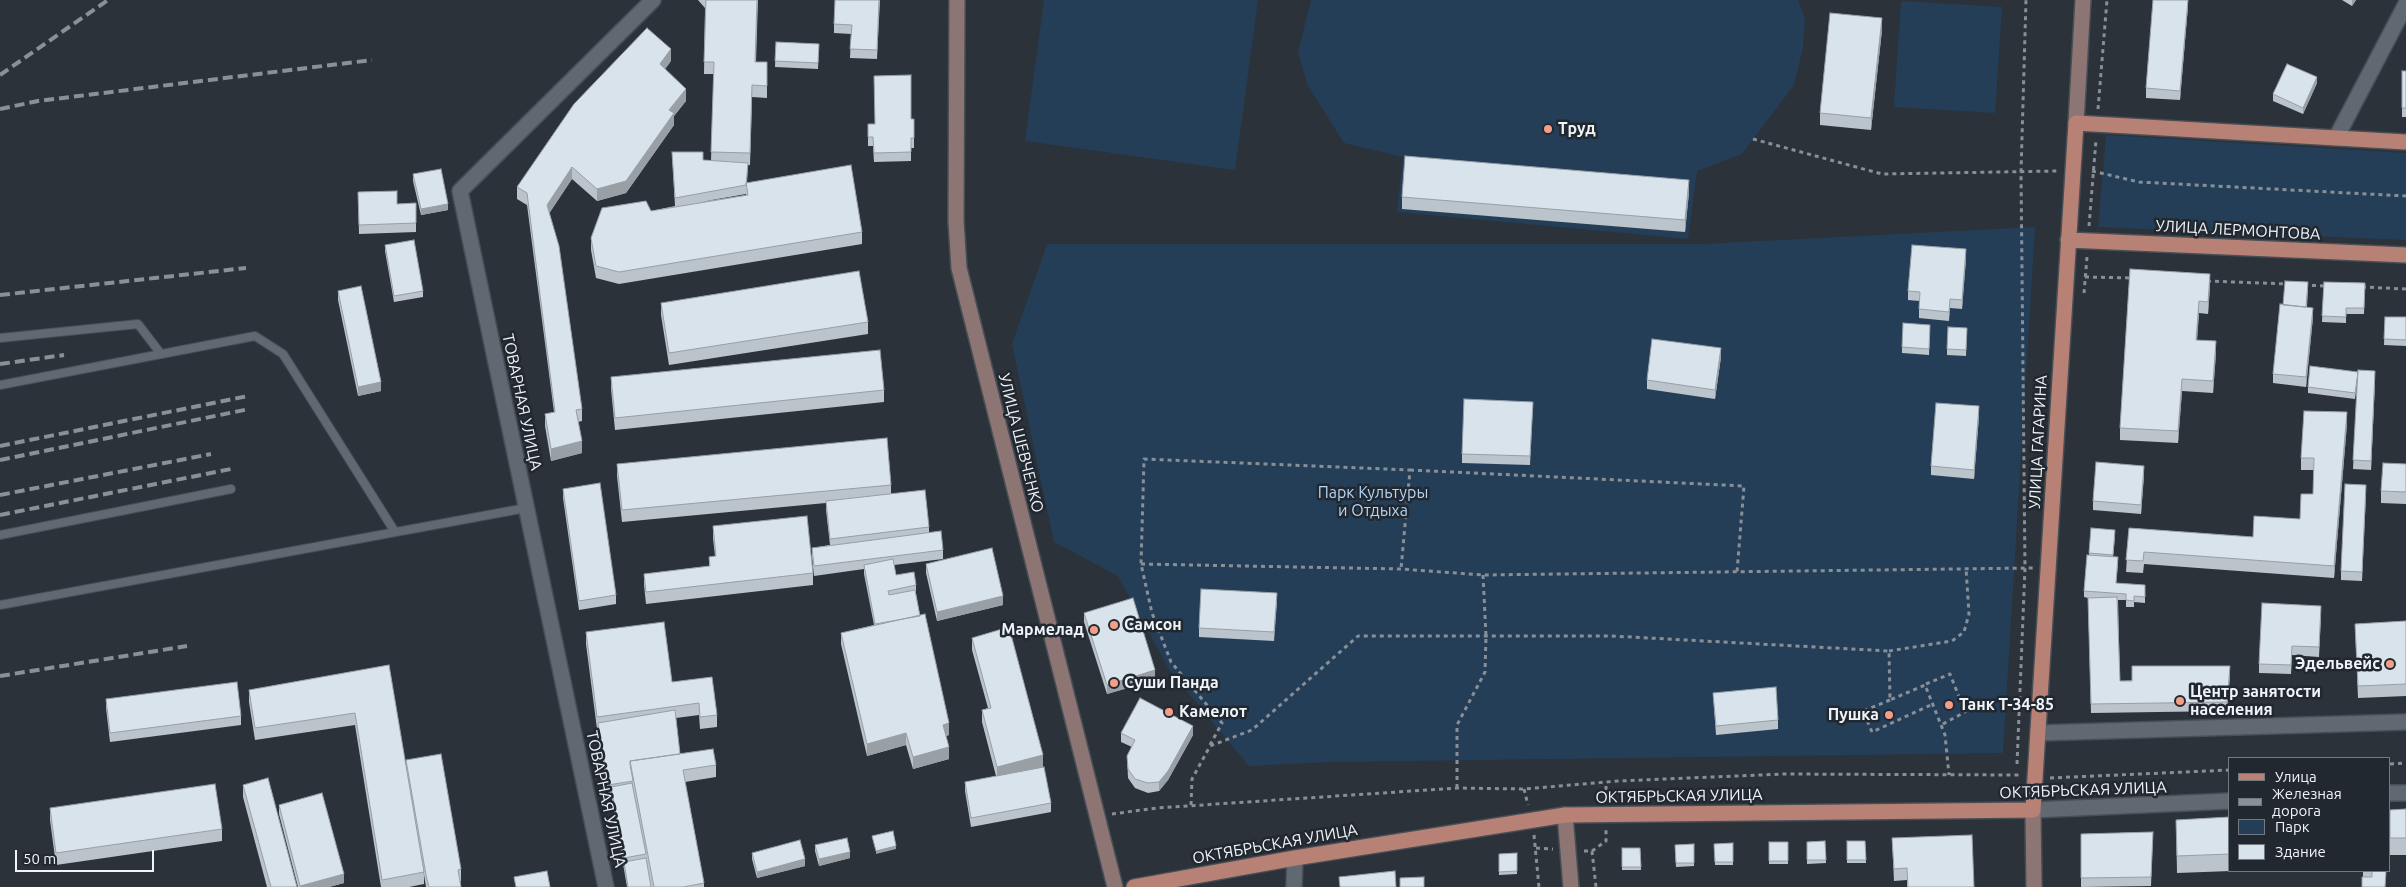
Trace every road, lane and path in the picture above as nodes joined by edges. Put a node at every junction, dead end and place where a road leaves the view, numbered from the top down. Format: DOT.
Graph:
graph roads {
  1 [pos="654,0"];
  2 [pos="957,0"];
  3 [pos="2026,0"];
  4 [pos="2082,0"];
  5 [pos="2406,4"];
  6 [pos="2076,123"];
  7 [pos="2336,138"];
  8 [pos="1753,139"];
  9 [pos="2406,142"];
  10 [pos="2072,171"];
  11 [pos="2021,172"];
  12 [pos="2406,196"];
  13 [pos="2068,240"];
  14 [pos="2406,255"];
  15 [pos="2085,277"];
  16 [pos="2134,278"];
  17 [pos="2202,281"];
  18 [pos="2289,284"];
  19 [pos="2299,285"];
  20 [pos="2328,286"];
  21 [pos="2357,287"];
  22 [pos="2406,289"];
  23 [pos="0,338"];
  24 [pos="161,354"];
  25 [pos="0,385"];
  26 [pos="1410,470"];
  27 [pos="231,489"];
  28 [pos="526,508"];
  29 [pos="395,532"];
  30 [pos="0,535"];
  31 [pos="1141,564"];
  32 [pos="1401,568"];
  33 [pos="1966,568"];
  34 [pos="2025,568"];
  35 [pos="2048,569"];
  36 [pos="1737,572"];
  37 [pos="1483,575"];
  38 [pos="0,605"];
  39 [pos="1486,636"];
  40 [pos="1889,651"];
  41 [pos="1925,684"];
  42 [pos="1890,700"];
  43 [pos="1933,704"];
  44 [pos="2406,722"];
  45 [pos="1941,725"];
  46 [pos="2038,733"];
  47 [pos="1210,746"];
  48 [pos="2406,763"];
  49 [pos="2391,764"];
  50 [pos="2228,770"];
  51 [pos="1949,775"];
  52 [pos="2017,775"];
  53 [pos="2036,777"];
  54 [pos="2017,783"];
  55 [pos="1457,788"];
  56 [pos="2391,793"];
  57 [pos="2406,793"];
  58 [pos="2228,801"];
  59 [pos="1191,806"];
  60 [pos="2033,810"];
  61 [pos="1565,815"];
  62 [pos="1099,816"];
  63 [pos="1532,820"];
  64 [pos="1592,851"];
  65 [pos="1295,858"];
  66 [pos="606,887"];
  67 [pos="1115,887"];
  68 [pos="1134,887"];
  69 [pos="1294,887"];
  70 [pos="1539,887"];
  71 [pos="1572,887"];
  72 [pos="1596,887"];
  73 [pos="2034,887"];
  1 -- 28 [label="street, ТОВАРНАЯ УЛИЦА"];
  2 -- 62 [label="street, УЛИЦА ШЕВЧЕНКО"];
  3 -- 11 [label="path"];
  4 -- 6 [label="street, УЛИЦА ГАГАРИНА"];
  5 -- 7 [label="street"];
  6 -- 7 [label="main road"];
  6 -- 10 [label="main road, УЛИЦА ГАГАРИНА"];
  7 -- 9 [label="main road"];
  8 -- 11 [label="path"];
  10 -- 11 [label="path"];
  10 -- 12 [label="path"];
  10 -- 13 [label="main road, УЛИЦА ГАГАРИНА"];
  11 -- 34 [label="path"];
  13 -- 14 [label="main road, УЛИЦА ЛЕРМОНТОВА"];
  13 -- 35 [label="main road, УЛИЦА ГАГАРИНА"];
  15 -- 16 [label="path"];
  17 -- 18 [label="path"];
  19 -- 20 [label="path"];
  21 -- 22 [label="path"];
  23 -- 24 [label="lane"];
  24 -- 25 [label="lane"];
  24 -- 29 [label="lane"];
  26 -- 31 [label="path"];
  26 -- 32 [label="path"];
  26 -- 36 [label="path"];
  27 -- 30 [label="lane"];
  28 -- 29 [label="lane"];
  28 -- 66 [label="street, ТОВАРНАЯ УЛИЦА"];
  29 -- 38 [label="lane"];
  31 -- 32 [label="path"];
  31 -- 47 [label="path"];
  32 -- 37 [label="path"];
  33 -- 34 [label="path"];
  33 -- 36 [label="path"];
  33 -- 40 [label="path"];
  34 -- 35 [label="path"];
  34 -- 52 [label="path"];
  35 -- 46 [label="main road, УЛИЦА ГАГАРИНА"];
  36 -- 37 [label="path"];
  37 -- 39 [label="path"];
  39 -- 40 [label="path"];
  39 -- 47 [label="path"];
  39 -- 55 [label="path"];
  40 -- 42 [label="path"];
  41 -- 42 [label="path"];
  41 -- 43 [label="path"];
  41 -- 45 [label="path"];
  42 -- 43 [label="path"];
  43 -- 45 [label="path"];
  44 -- 46 [label="street"];
  45 -- 51 [label="path"];
  46 -- 53 [label="main road, УЛИЦА ГАГАРИНА"];
  47 -- 59 [label="path"];
  48 -- 49 [label="path"];
  50 -- 53 [label="path"];
  51 -- 52 [label="path"];
  51 -- 55 [label="path"];
  52 -- 53 [label="path"];
  52 -- 54 [label="path"];
  53 -- 60 [label="main road, УЛИЦА ГАГАРИНА"];
  55 -- 59 [label="path"];
  56 -- 57 [label="street"];
  58 -- 60 [label="street, ОКТЯБРЬСКАЯ УЛИЦА"];
  59 -- 62 [label="path"];
  60 -- 61 [label="main road, ОКТЯБРЬСКАЯ УЛИЦА"];
  60 -- 73 [label="street, УЛИЦА ГАГАРИНА"];
  61 -- 63 [label="main road, ОКТЯБРЬСКАЯ УЛИЦА"];
  61 -- 71 [label="street"];
  62 -- 67 [label="street, УЛИЦА ШЕВЧЕНКО"];
  63 -- 65 [label="main road, ОКТЯБРЬСКАЯ УЛИЦА"];
  63 -- 70 [label="path"];
  64 -- 72 [label="path"];
  65 -- 68 [label="main road, ОКТЯБРЬСКАЯ УЛИЦА"];
  65 -- 69 [label="street"];
}
